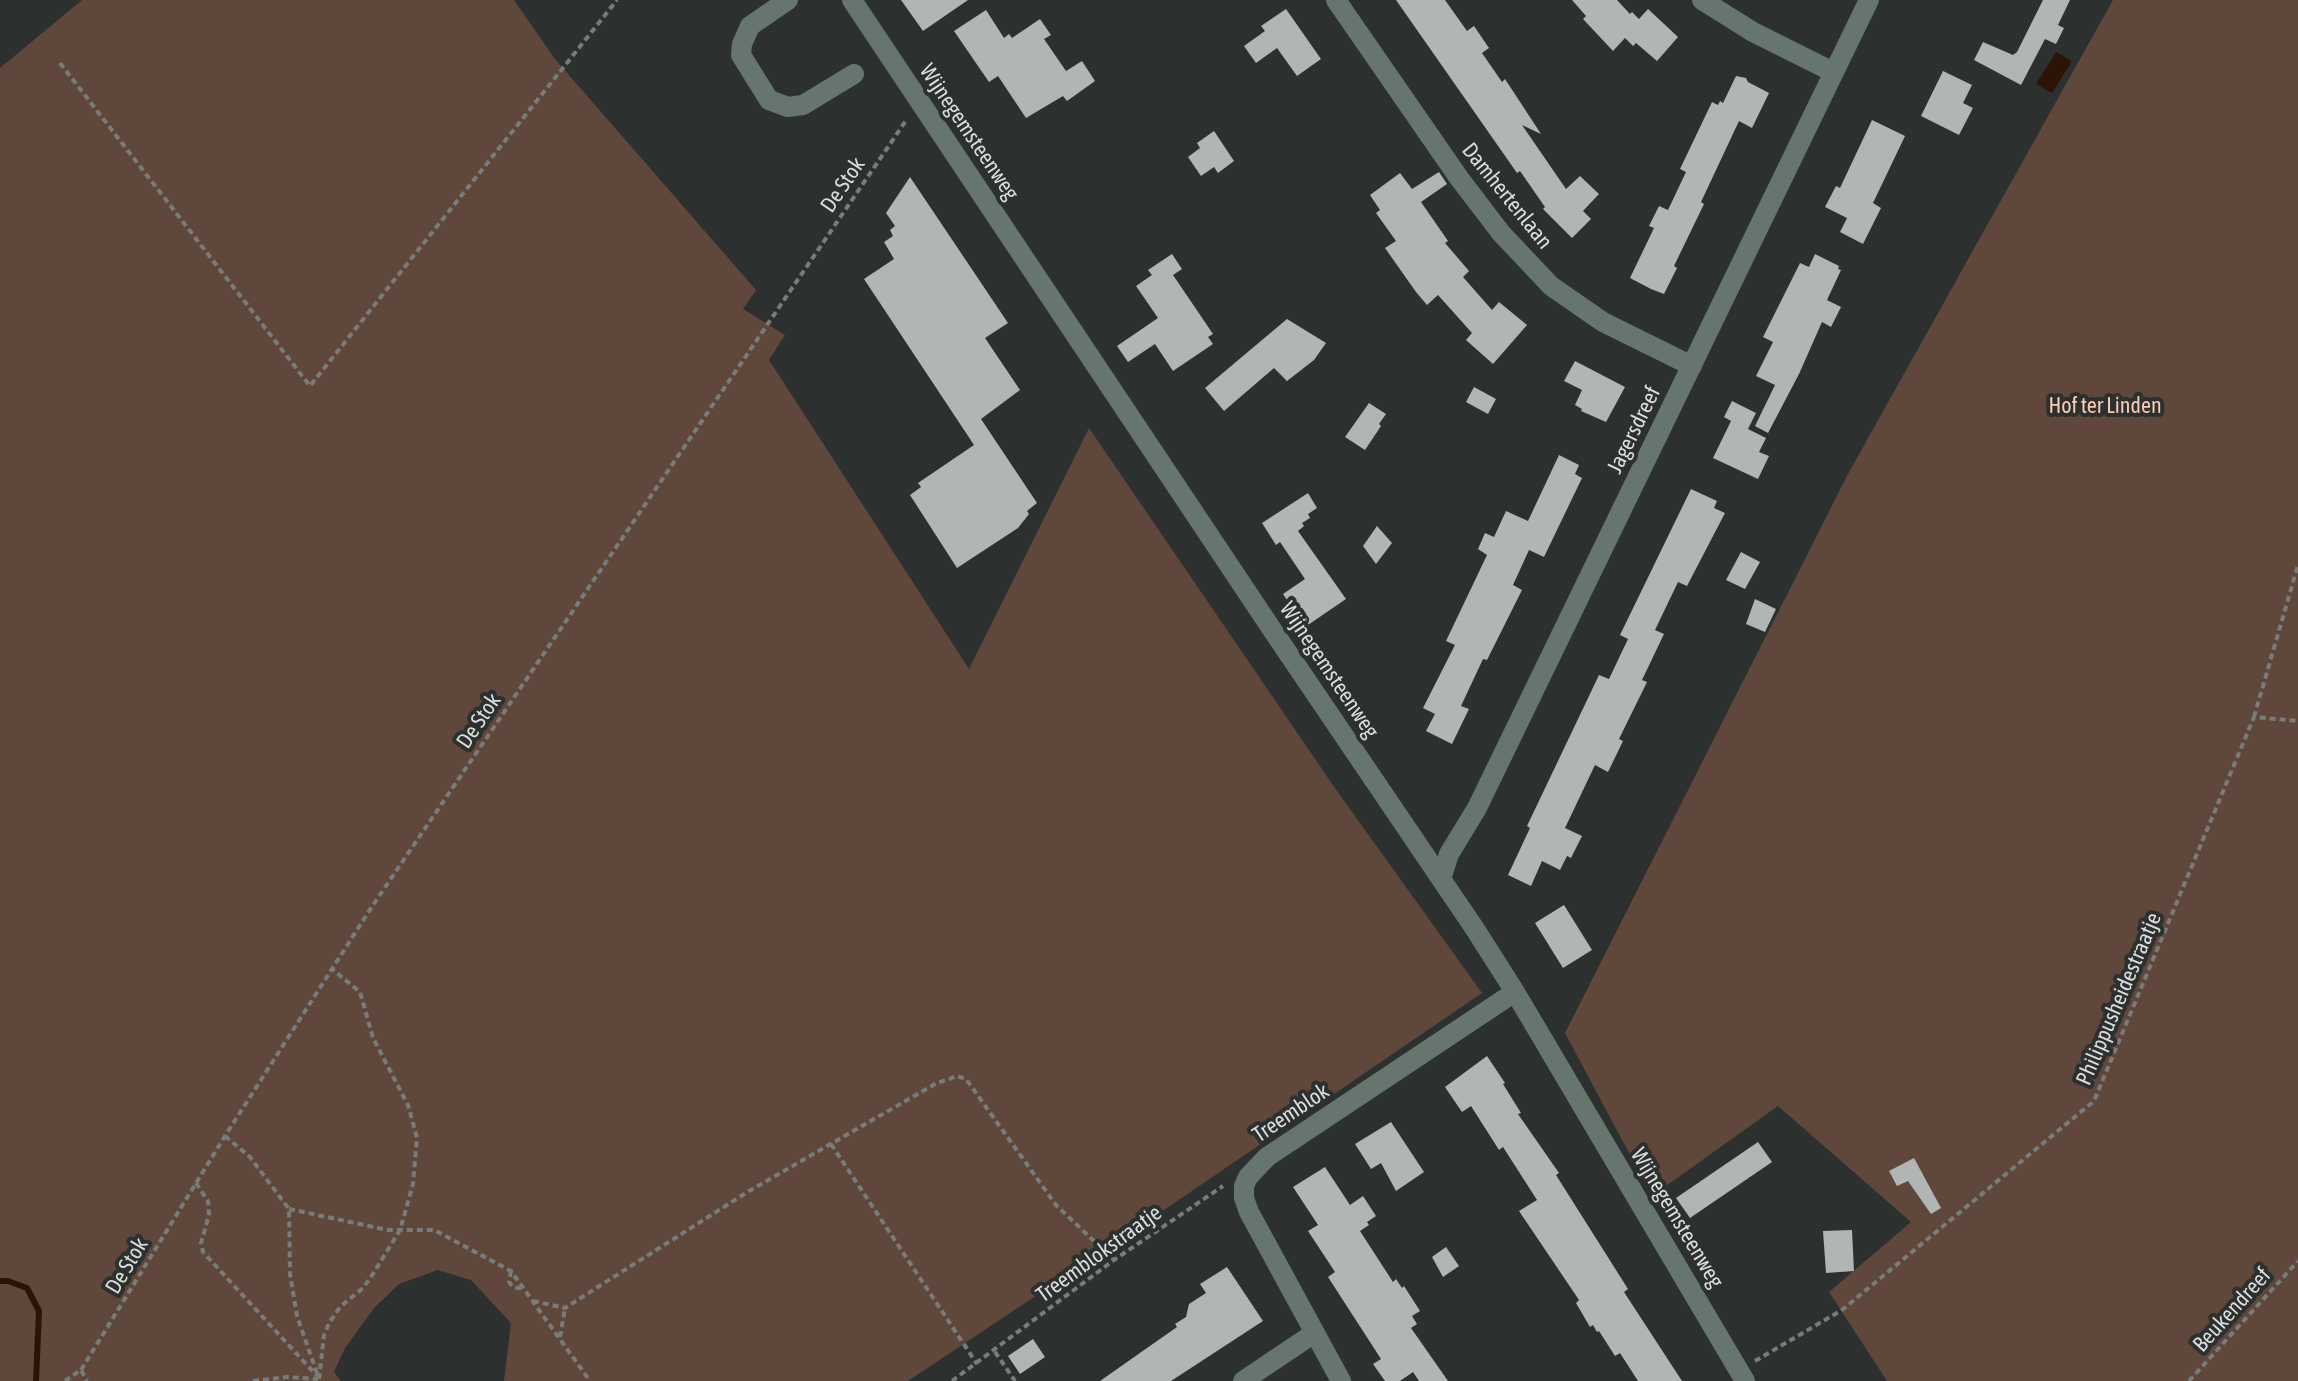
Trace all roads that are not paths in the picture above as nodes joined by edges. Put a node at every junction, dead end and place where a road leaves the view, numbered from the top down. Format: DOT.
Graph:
graph roads {
  1 [pos="788,0"];
  2 [pos="852,0"];
  3 [pos="1336,0"];
  4 [pos="1702,0"];
  5 [pos="1869,0"];
  6 [pos="1833,72"];
  7 [pos="854,74"];
  8 [pos="1692,366"];
  9 [pos="1441,879"];
  10 [pos="1515,992"];
  11 [pos="1313,1334"];
  12 [pos="1742,1376"];
  13 [pos="1243,1381"];
  14 [pos="1341,1381"];
  1 -- 7 [label="street"];
  2 -- 9 [label="street, Wijnegemsteenweg"];
  3 -- 8 [label="street, Damhertenlaan"];
  4 -- 6 [label="street"];
  5 -- 6 [label="street, Jagersdreef"];
  6 -- 8 [label="street, Jagersdreef"];
  8 -- 9 [label="street, Jagersdreef"];
  9 -- 10 [label="street, Wijnegemsteenweg"];
  10 -- 11 [label="street, Treemblok"];
  10 -- 12 [label="street, Wijnegemsteenweg"];
  11 -- 13 [label="street"];
  11 -- 14 [label="street, Treemblok"];
}
